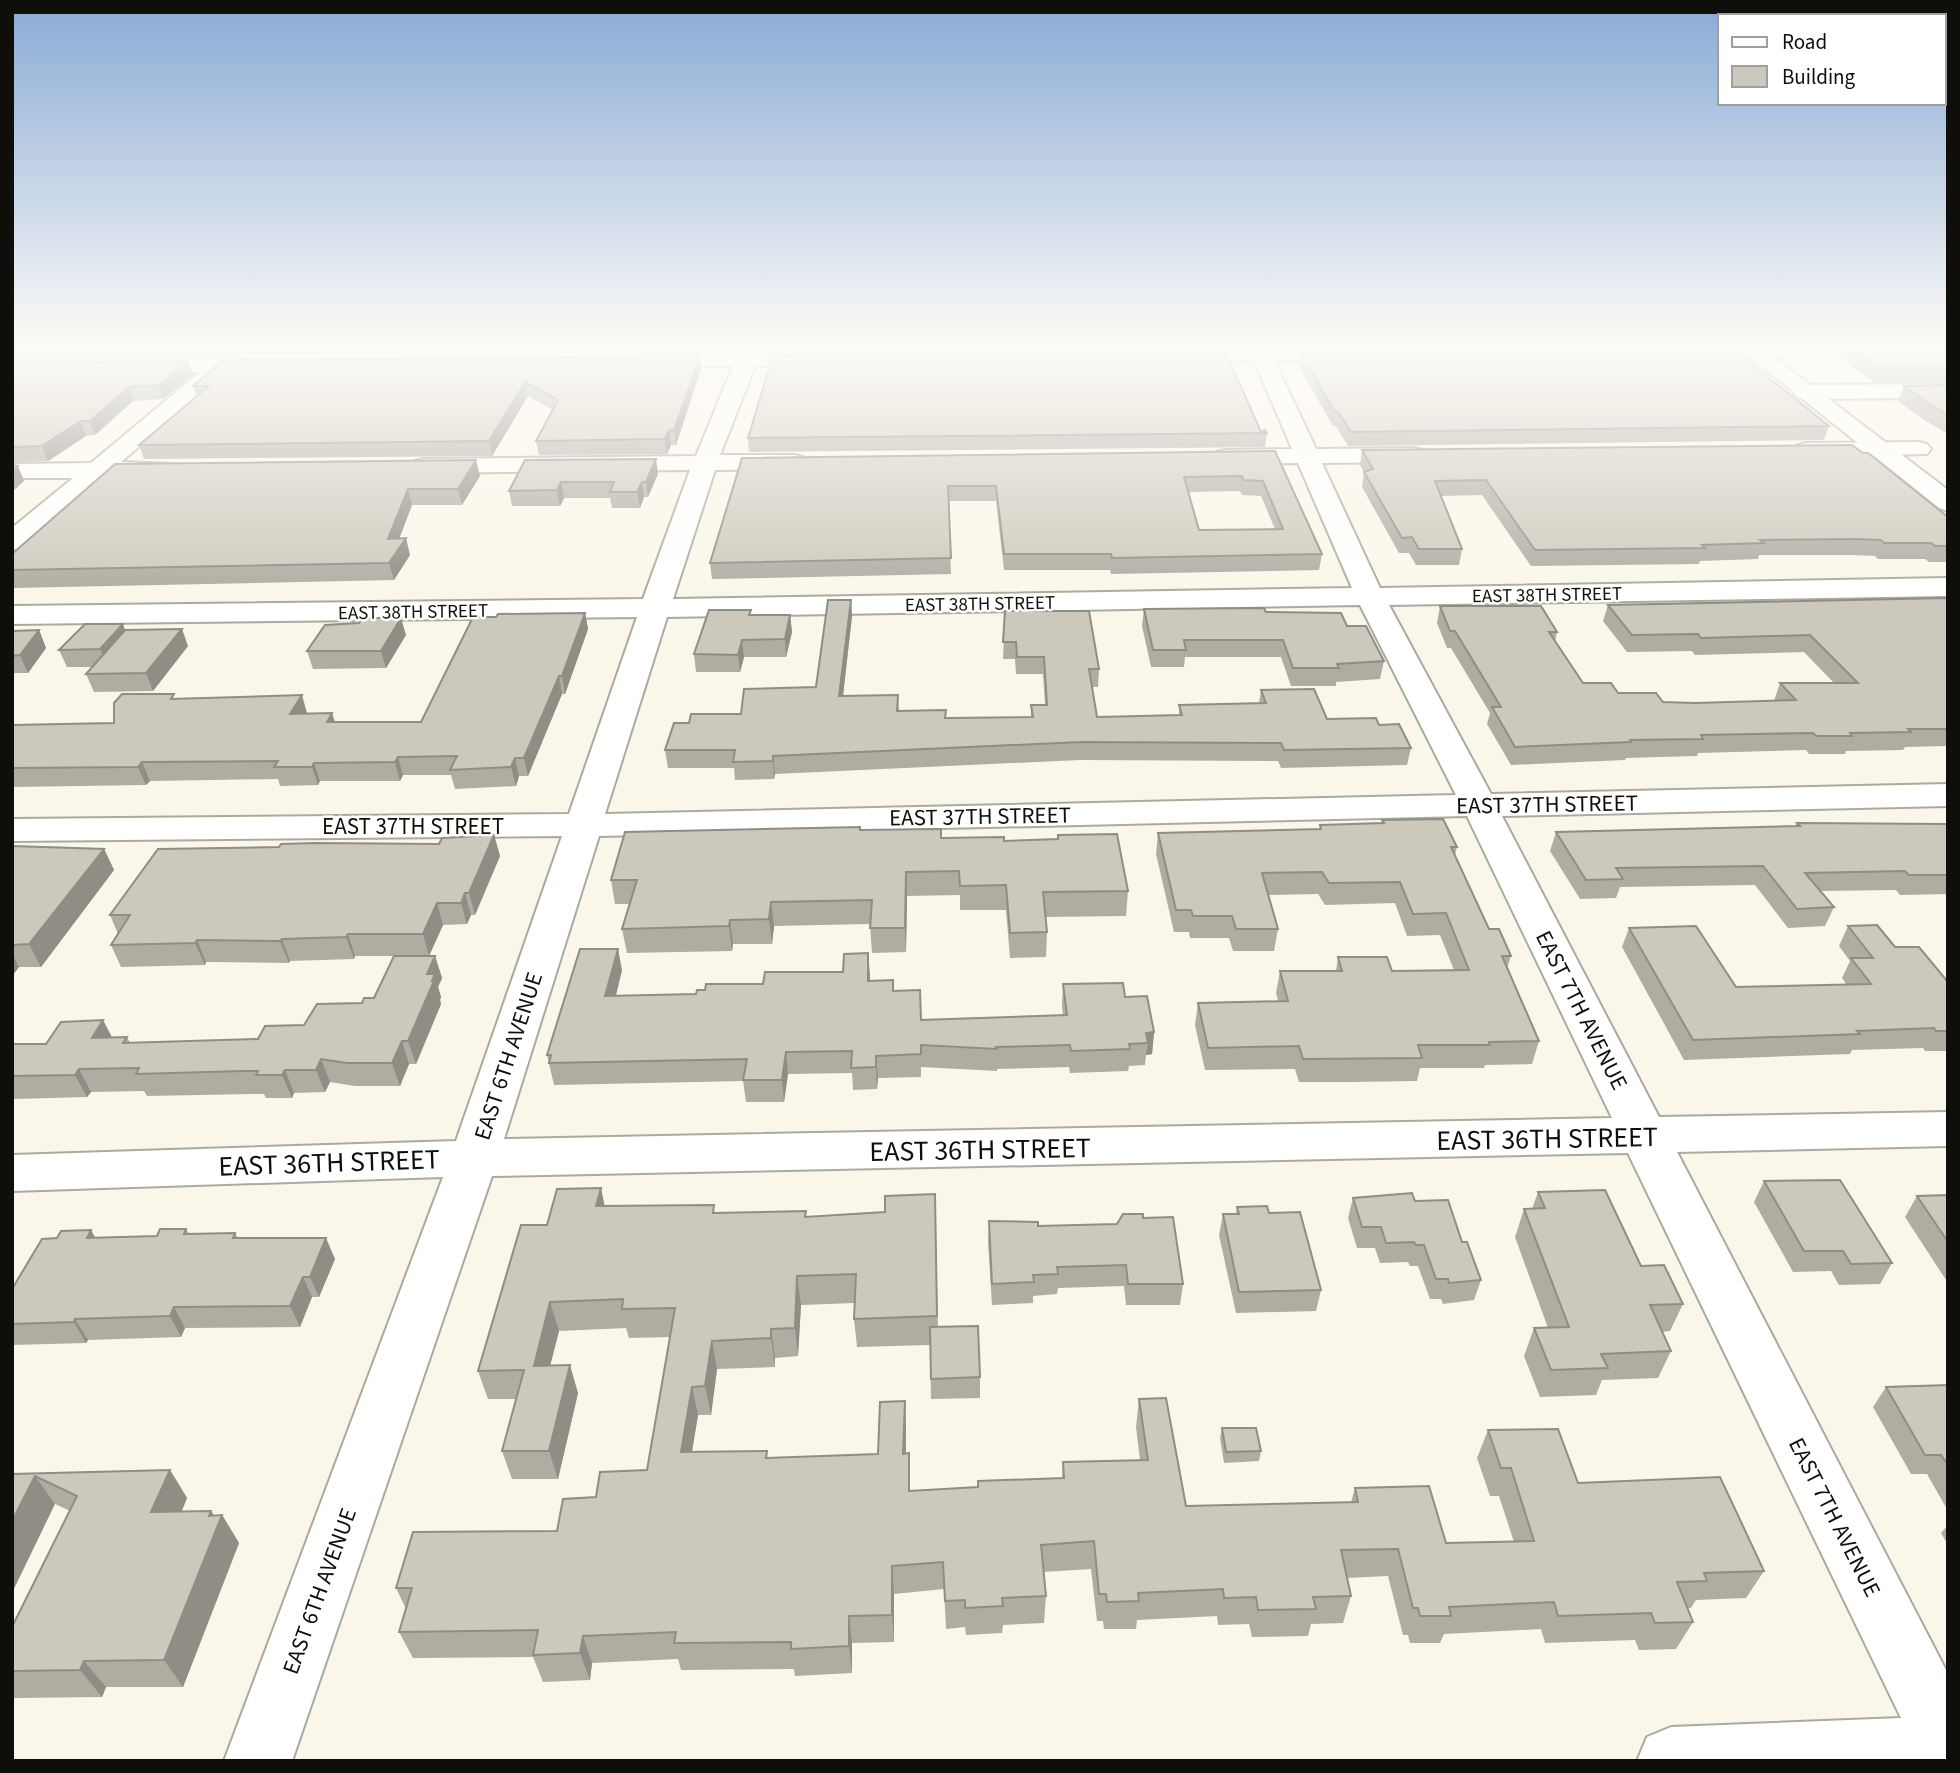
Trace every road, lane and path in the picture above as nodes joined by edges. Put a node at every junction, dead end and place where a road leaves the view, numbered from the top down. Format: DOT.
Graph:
graph roads {
  1 [pos="142,432"];
  2 [pos="718,432"];
  3 [pos="1298,432"];
  4 [pos="1861,432"];
  5 [pos="1896,432"];
  6 [pos="1878,449"];
  7 [pos="1781,450"];
  8 [pos="1434,454"];
  9 [pos="1309,456"];
  10 [pos="1199,457"];
  11 [pos="815,462"];
  12 [pos="705,463"];
  13 [pos="400,467"];
  14 [pos="179,469"];
  15 [pos="96,470"];
  16 [pos="12,471"];
  17 [pos="1948,503"];
  18 [pos="12,542"];
  19 [pos="1948,587"];
  20 [pos="1370,597"];
  21 [pos="655,608"];
  22 [pos="12,615"];
  23 [pos="1948,795"];
  24 [pos="1479,805"];
  25 [pos="583,825"];
  26 [pos="12,830"];
  27 [pos="1948,1129"];
  28 [pos="1645,1137"];
  29 [pos="474,1157"];
  30 [pos="12,1173"];
  31 [pos="1948,1744"];
  32 [pos="1948,1750"];
  33 [pos="258,1761"];
  34 [pos="1671,1761"];
  1 -- 15 [label="street"];
  2 -- 12 [label="street, EAST 6TH AVENUE"];
  3 -- 9 [label="street, EAST 7TH AVENUE"];
  4 -- 6 [label="street"];
  5 -- 6 [label="street"];
  6 -- 7 [label="street"];
  6 -- 17 [label="street"];
  8 -- 9 [label="street"];
  9 -- 10 [label="street"];
  9 -- 20 [label="street, EAST 7TH AVENUE"];
  11 -- 12 [label="street"];
  12 -- 13 [label="street"];
  12 -- 21 [label="street, EAST 6TH AVENUE"];
  14 -- 15 [label="street"];
  15 -- 16 [label="street"];
  15 -- 18 [label="street"];
  19 -- 20 [label="street, EAST 38TH STREET"];
  20 -- 21 [label="street, EAST 38TH STREET"];
  20 -- 24 [label="street, EAST 7TH AVENUE"];
  21 -- 22 [label="street, EAST 38TH STREET"];
  21 -- 25 [label="street, EAST 6TH AVENUE"];
  23 -- 24 [label="street, EAST 37TH STREET"];
  24 -- 25 [label="street, EAST 37TH STREET"];
  24 -- 28 [label="street, EAST 7TH AVENUE"];
  25 -- 26 [label="street, EAST 37TH STREET"];
  25 -- 29 [label="street, EAST 6TH AVENUE"];
  27 -- 28 [label="street, EAST 36TH STREET"];
  28 -- 29 [label="street, EAST 36TH STREET"];
  28 -- 31 [label="street, EAST 7TH AVENUE"];
  29 -- 30 [label="street, EAST 36TH STREET"];
  29 -- 33 [label="street, EAST 6TH AVENUE"];
  32 -- 34 [label="street"];
}
